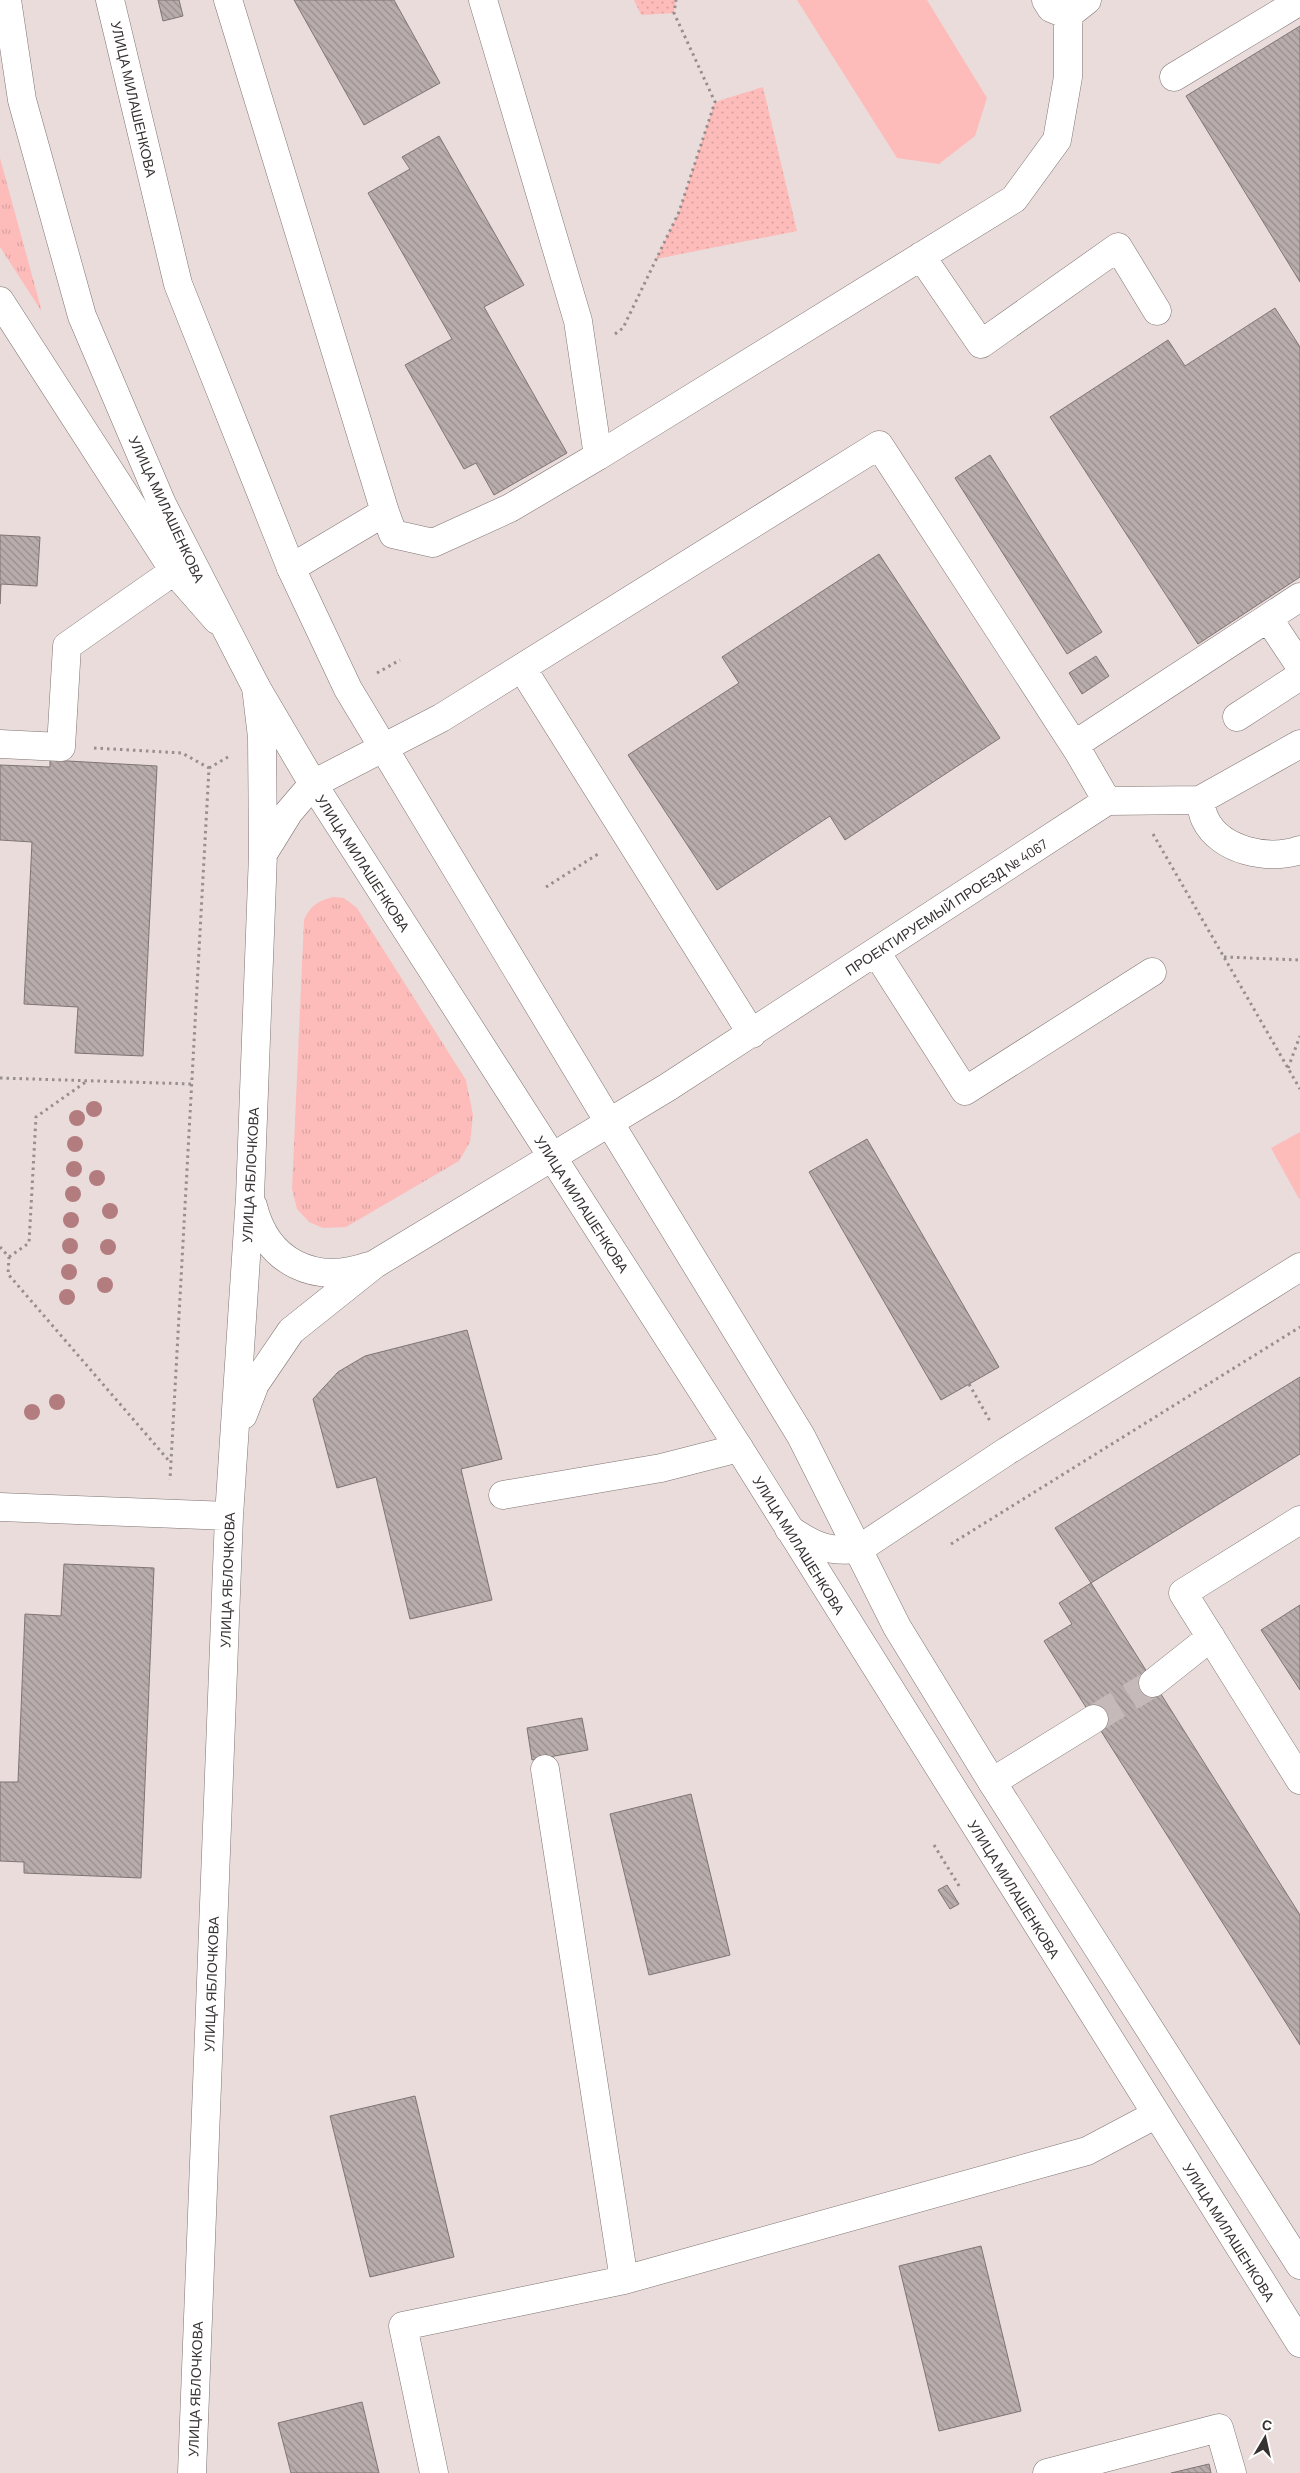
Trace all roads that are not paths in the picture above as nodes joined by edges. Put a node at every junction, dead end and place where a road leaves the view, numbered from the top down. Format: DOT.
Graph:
graph roads {
  1 [pos="7,0"];
  2 [pos="110,0"];
  3 [pos="228,0"];
  4 [pos="482,0"];
  5 [pos="1046,0"];
  6 [pos="1300,1"];
  7 [pos="1077,8"];
  8 [pos="1174,77"];
  9 [pos="922,256"];
  10 [pos="1156,311"];
  11 [pos="4,314"];
  12 [pos="598,456"];
  13 [pos="384,512"];
  14 [pos="291,568"];
  15 [pos="174,571"];
  16 [pos="1300,597"];
  17 [pos="1268,618"];
  18 [pos="226,631"];
  19 [pos="1300,666"];
  20 [pos="522,668"];
  21 [pos="1300,676"];
  22 [pos="256,687"];
  23 [pos="1237,718"];
  24 [pos="0,744"];
  25 [pos="1300,744"];
  26 [pos="1074,745"];
  27 [pos="384,749"];
  28 [pos="313,784"];
  29 [pos="1200,800"];
  30 [pos="1107,801"];
  31 [pos="1300,850"];
  32 [pos="263,854"];
  33 [pos="876,952"];
  34 [pos="1152,972"];
  35 [pos="752,1034"];
  36 [pos="609,1122"];
  37 [pos="552,1158"];
  38 [pos="250,1197"];
  39 [pos="375,1264"];
  40 [pos="1300,1267"];
  41 [pos="234,1437"];
  42 [pos="739,1448"];
  43 [pos="503,1495"];
  44 [pos="0,1507"];
  45 [pos="229,1516"];
  46 [pos="1300,1520"];
  47 [pos="790,1529"];
  48 [pos="859,1548"];
  49 [pos="1211,1637"];
  50 [pos="1153,1683"];
  51 [pos="1094,1719"];
  52 [pos="544,1769"];
  53 [pos="1300,1780"];
  54 [pos="992,1782"];
  55 [pos="1155,2115"];
  56 [pos="1300,2265"];
  57 [pos="624,2280"];
  58 [pos="1300,2342"];
  59 [pos="192,2473"];
  60 [pos="434,2473"];
  61 [pos="1047,2473"];
  62 [pos="1232,2473"];
  1 -- 18 [label="main road, УЛИЦА МИЛАШЕНКОВА"];
  2 -- 14 [label="main road, УЛИЦА МИЛАШЕНКОВА"];
  3 -- 13 [label="main road"];
  4 -- 12 [label="main road"];
  5 -- 7 [label="main road"];
  6 -- 8 [label="main road"];
  7 -- 9 [label="main road"];
  9 -- 10 [label="main road"];
  9 -- 12 [label="main road"];
  11 -- 15 [label="main road"];
  12 -- 13 [label="main road"];
  13 -- 14 [label="main road"];
  14 -- 27 [label="main road, УЛИЦА МИЛАШЕНКОВА"];
  15 -- 18 [label="main road"];
  15 -- 24 [label="main road"];
  16 -- 17 [label="main road"];
  17 -- 19 [label="main road"];
  17 -- 26 [label="main road"];
  18 -- 22 [label="main road, УЛИЦА МИЛАШЕНКОВА"];
  20 -- 26 [label="main road"];
  20 -- 27 [label="main road"];
  20 -- 35 [label="main road"];
  21 -- 23 [label="main road"];
  22 -- 28 [label="main road, УЛИЦА МИЛАШЕНКОВА"];
  22 -- 32 [label="main road, УЛИЦА ЯБЛОЧКОВА"];
  25 -- 29 [label="main road"];
  26 -- 30 [label="main road"];
  27 -- 28 [label="main road"];
  27 -- 36 [label="main road, УЛИЦА МИЛАШЕНКОВА"];
  28 -- 32 [label="main road"];
  28 -- 37 [label="main road, УЛИЦА МИЛАШЕНКОВА"];
  29 -- 30 [label="main road"];
  29 -- 31 [label="main road"];
  30 -- 33 [label="main road, ПРОЕКТИРУЕМЫЙ ПРОЕЗД № 4067"];
  32 -- 38 [label="main road, УЛИЦА ЯБЛОЧКОВА"];
  33 -- 34 [label="main road"];
  33 -- 35 [label="main road, ПРОЕКТИРУЕМЫЙ ПРОЕЗД № 4067"];
  35 -- 36 [label="main road, ПРОЕКТИРУЕМЫЙ ПРОЕЗД № 4067"];
  36 -- 37 [label="main road, ПРОЕКТИРУЕМЫЙ ПРОЕЗД № 4067"];
  36 -- 48 [label="main road, УЛИЦА МИЛАШЕНКОВА"];
  37 -- 39 [label="main road, ПРОЕКТИРУЕМЫЙ ПРОЕЗД № 4067"];
  37 -- 42 [label="main road, УЛИЦА МИЛАШЕНКОВА"];
  38 -- 39 [label="main road"];
  38 -- 41 [label="main road, УЛИЦА ЯБЛОЧКОВА"];
  39 -- 41 [label="main road"];
  40 -- 48 [label="main road"];
  41 -- 45 [label="main road, УЛИЦА ЯБЛОЧКОВА"];
  42 -- 43 [label="main road"];
  42 -- 47 [label="main road, УЛИЦА МИЛАШЕНКОВА"];
  44 -- 45 [label="main road"];
  45 -- 59 [label="main road, УЛИЦА ЯБЛОЧКОВА"];
  46 -- 49 [label="main road"];
  47 -- 48 [label="main road"];
  47 -- 55 [label="main road, УЛИЦА МИЛАШЕНКОВА"];
  48 -- 54 [label="main road, УЛИЦА МИЛАШЕНКОВА"];
  49 -- 50 [label="main road"];
  49 -- 53 [label="main road"];
  51 -- 54 [label="main road"];
  52 -- 57 [label="main road"];
  54 -- 56 [label="main road, УЛИЦА МИЛАШЕНКОВА"];
  55 -- 57 [label="main road"];
  55 -- 58 [label="main road, УЛИЦА МИЛАШЕНКОВА"];
  57 -- 60 [label="main road"];
  61 -- 62 [label="main road"];
}
